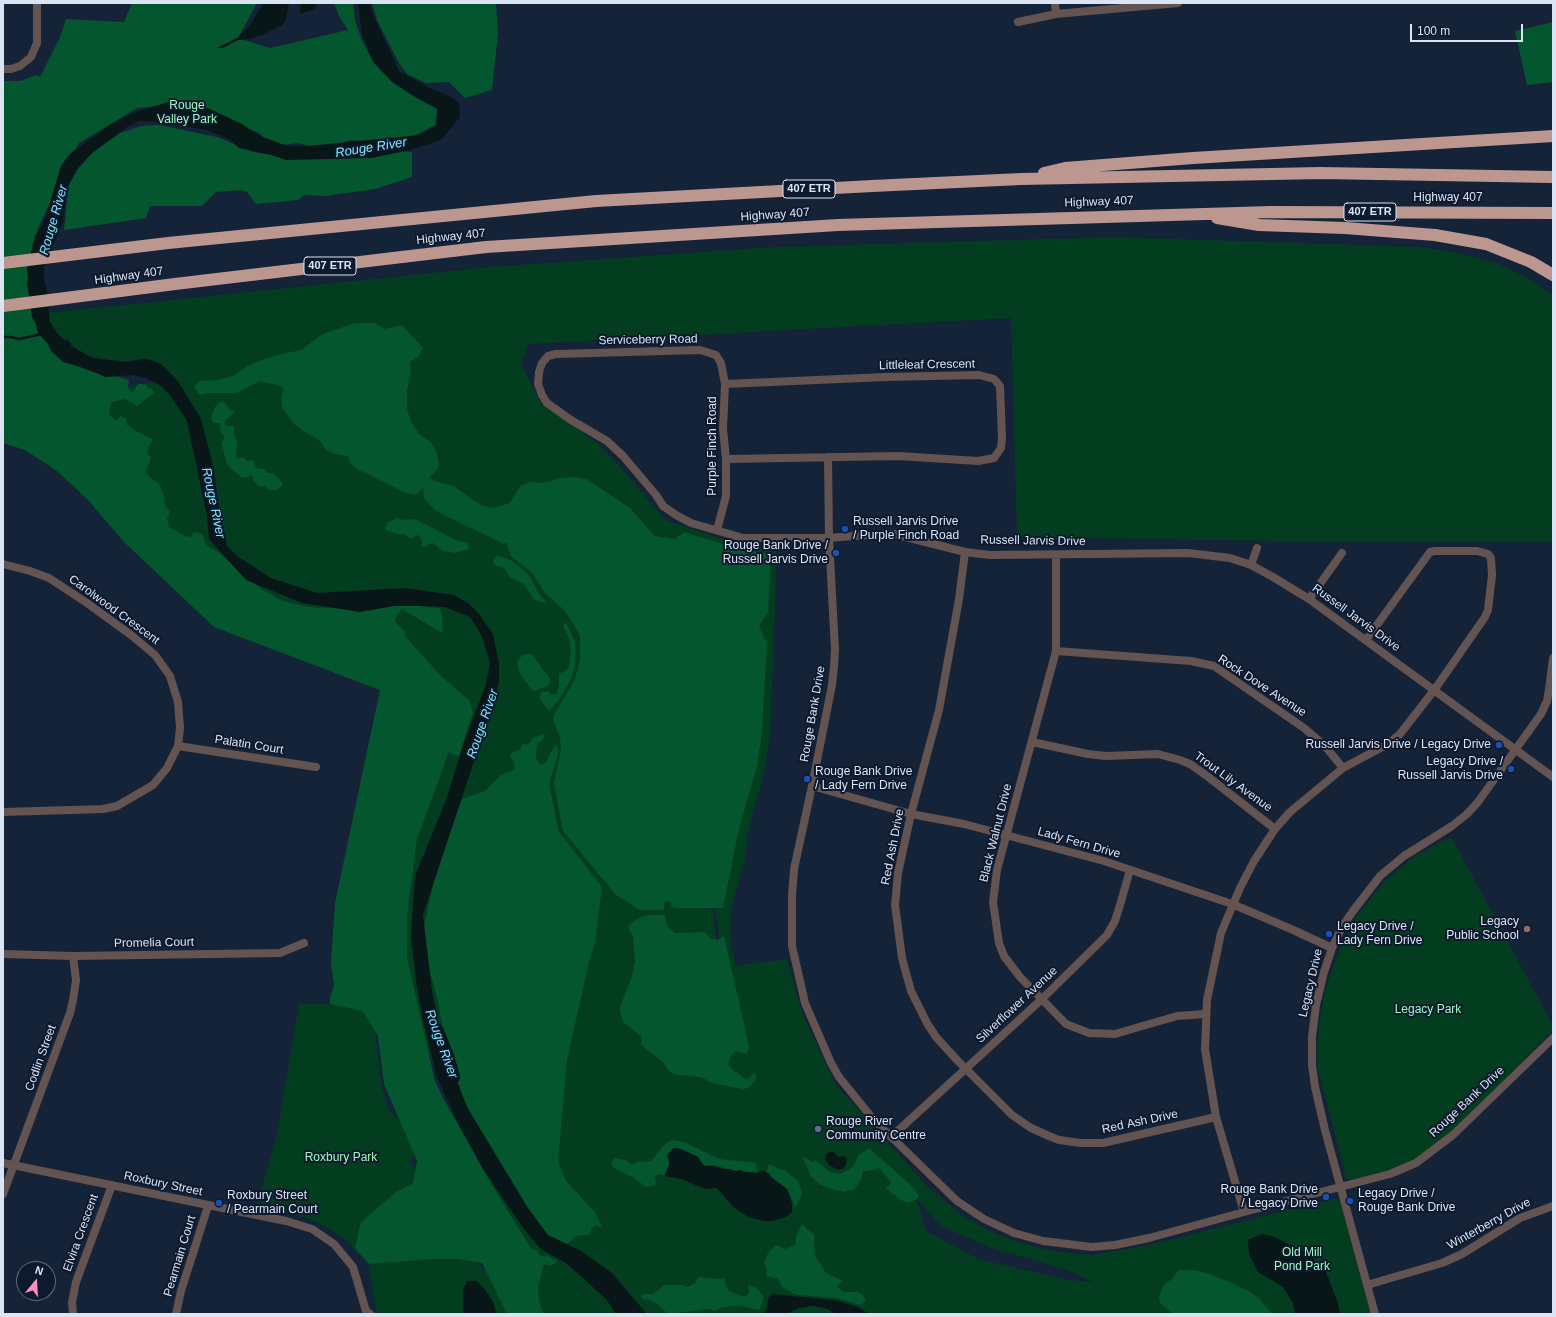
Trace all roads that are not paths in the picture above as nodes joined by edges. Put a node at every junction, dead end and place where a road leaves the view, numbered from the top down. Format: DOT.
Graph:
graph roads {
  1 [pos="37,3"];
  2 [pos="1055,3"];
  3 [pos="1174,3"];
  4 [pos="1178,3"];
  5 [pos="1056,14"];
  6 [pos="1018,22"];
  7 [pos="3,69"];
  8 [pos="1553,136"];
  9 [pos="1553,177"];
  10 [pos="1021,179"];
  11 [pos="1186,213"];
  12 [pos="1553,213"];
  13 [pos="3,263"];
  14 [pos="1553,275"];
  15 [pos="3,306"];
  16 [pos="548,356"];
  17 [pos="725,384"];
  18 [pos="828,457"];
  19 [pos="726,459"];
  20 [pos="717,530"];
  21 [pos="829,538"];
  22 [pos="1257,548"];
  23 [pos="964,552"];
  24 [pos="1342,553"];
  25 [pos="1056,555"];
  26 [pos="3,564"];
  27 [pos="1251,565"];
  28 [pos="1309,599"];
  29 [pos="1366,640"];
  30 [pos="1056,650"];
  31 [pos="1553,658"];
  32 [pos="1435,689"];
  33 [pos="1550,702"];
  34 [pos="1032,742"];
  35 [pos="178,746"];
  36 [pos="1515,750"];
  37 [pos="316,767"];
  38 [pos="1342,768"];
  39 [pos="1553,777"];
  40 [pos="812,786"];
  41 [pos="3,812"];
  42 [pos="911,814"];
  43 [pos="1275,829"];
  44 [pos="1007,836"];
  45 [pos="1130,870"];
  46 [pos="1232,904"];
  47 [pos="304,943"];
  48 [pos="1332,948"];
  49 [pos="3,954"];
  50 [pos="73,956"];
  51 [pos="1042,999"];
  52 [pos="1206,1014"];
  53 [pos="1553,1038"];
  54 [pos="965,1068"];
  55 [pos="1216,1117"];
  56 [pos="891,1138"];
  57 [pos="3,1164"];
  58 [pos="13,1166"];
  59 [pos="112,1186"];
  60 [pos="1341,1187"];
  61 [pos="3,1194"];
  62 [pos="208,1206"];
  63 [pos="1553,1206"];
  64 [pos="1244,1212"];
  65 [pos="1367,1284"];
  66 [pos="367,1313"];
  67 [pos="73,1314"];
  68 [pos="176,1314"];
  69 [pos="1375,1314"];
  1 -- 7 [label="street"];
  2 -- 5 [label="street"];
  3 -- 4 [label="street"];
  3 -- 5 [label="street"];
  5 -- 6 [label="street"];
  8 -- 10 [label="highway"];
  9 -- 10 [label="highway, Highway 407 / 407 ETR"];
  10 -- 13 [label="highway, Highway 407 / 407 ETR"];
  11 -- 12 [label="highway, Highway 407 / 407 ETR"];
  11 -- 14 [label="highway"];
  11 -- 15 [label="highway, Highway 407 / 407 ETR"];
  16 -- 17 [label="street, Serviceberry Road"];
  16 -- 20 [label="street, Russell Jarvis Drive"];
  17 -- 18 [label="street, Littleleaf Crescent"];
  17 -- 19 [label="street, Purple Finch Road"];
  18 -- 19 [label="street, Littleleaf Crescent"];
  18 -- 21 [label="street"];
  19 -- 20 [label="street, Purple Finch Road"];
  20 -- 21 [label="street, Russell Jarvis Drive"];
  21 -- 23 [label="street, Russell Jarvis Drive"];
  21 -- 40 [label="street, Rouge Bank Drive"];
  22 -- 27 [label="street"];
  23 -- 25 [label="street, Russell Jarvis Drive"];
  23 -- 42 [label="street, Red Ash Drive"];
  24 -- 28 [label="street"];
  25 -- 27 [label="street, Russell Jarvis Drive"];
  25 -- 30 [label="street, Black Walnut Drive"];
  26 -- 35 [label="street, Carolwood Crescent"];
  27 -- 28 [label="street, Russell Jarvis Drive"];
  28 -- 29 [label="street, Russell Jarvis Drive"];
  29 -- 32 [label="street, Russell Jarvis Drive"];
  29 -- 32 [label="street"];
  30 -- 34 [label="street, Black Walnut Drive"];
  30 -- 38 [label="street, Rock Dove Avenue"];
  31 -- 33 [label="street, Legacy Drive"];
  32 -- 36 [label="street, Russell Jarvis Drive"];
  32 -- 38 [label="street"];
  33 -- 36 [label="street, Legacy Drive"];
  34 -- 43 [label="street, Trout Lily Avenue"];
  34 -- 44 [label="street, Black Walnut Drive"];
  35 -- 37 [label="street, Palatin Court"];
  35 -- 41 [label="street, Carolwood Crescent"];
  36 -- 39 [label="street, Russell Jarvis Drive"];
  36 -- 48 [label="street, Legacy Drive"];
  38 -- 43 [label="street"];
  40 -- 42 [label="street, Lady Fern Drive"];
  40 -- 56 [label="street, Rouge Bank Drive"];
  42 -- 44 [label="street, Lady Fern Drive"];
  42 -- 54 [label="street, Red Ash Drive"];
  43 -- 46 [label="street"];
  44 -- 45 [label="street, Lady Fern Drive"];
  44 -- 51 [label="street, Black Walnut Drive"];
  45 -- 46 [label="street, Lady Fern Drive"];
  45 -- 51 [label="street, Silverflower Avenue"];
  46 -- 48 [label="street, Lady Fern Drive"];
  46 -- 52 [label="street"];
  47 -- 50 [label="street, Promelia Court"];
  48 -- 60 [label="street, Legacy Drive"];
  49 -- 50 [label="street, Promelia Court"];
  50 -- 58 [label="street, Codlin Street"];
  51 -- 52 [label="street, Black Walnut Drive"];
  51 -- 54 [label="street, Silverflower Avenue"];
  52 -- 55 [label="street"];
  53 -- 60 [label="street, Rouge Bank Drive"];
  54 -- 55 [label="street, Red Ash Drive"];
  54 -- 56 [label="street, Silverflower Avenue"];
  55 -- 64 [label="street"];
  56 -- 64 [label="street, Rouge Bank Drive"];
  57 -- 58 [label="street, Roxbury Street"];
  58 -- 59 [label="street, Roxbury Street"];
  58 -- 61 [label="street"];
  59 -- 62 [label="street, Roxbury Street"];
  59 -- 67 [label="street, Elvira Crescent"];
  60 -- 64 [label="street, Rouge Bank Drive"];
  60 -- 65 [label="street, Legacy Drive"];
  62 -- 66 [label="street, Roxbury Street"];
  62 -- 68 [label="street, Pearmain Court"];
  63 -- 65 [label="street, Winterberry Drive"];
  65 -- 69 [label="street, Legacy Drive"];
}
